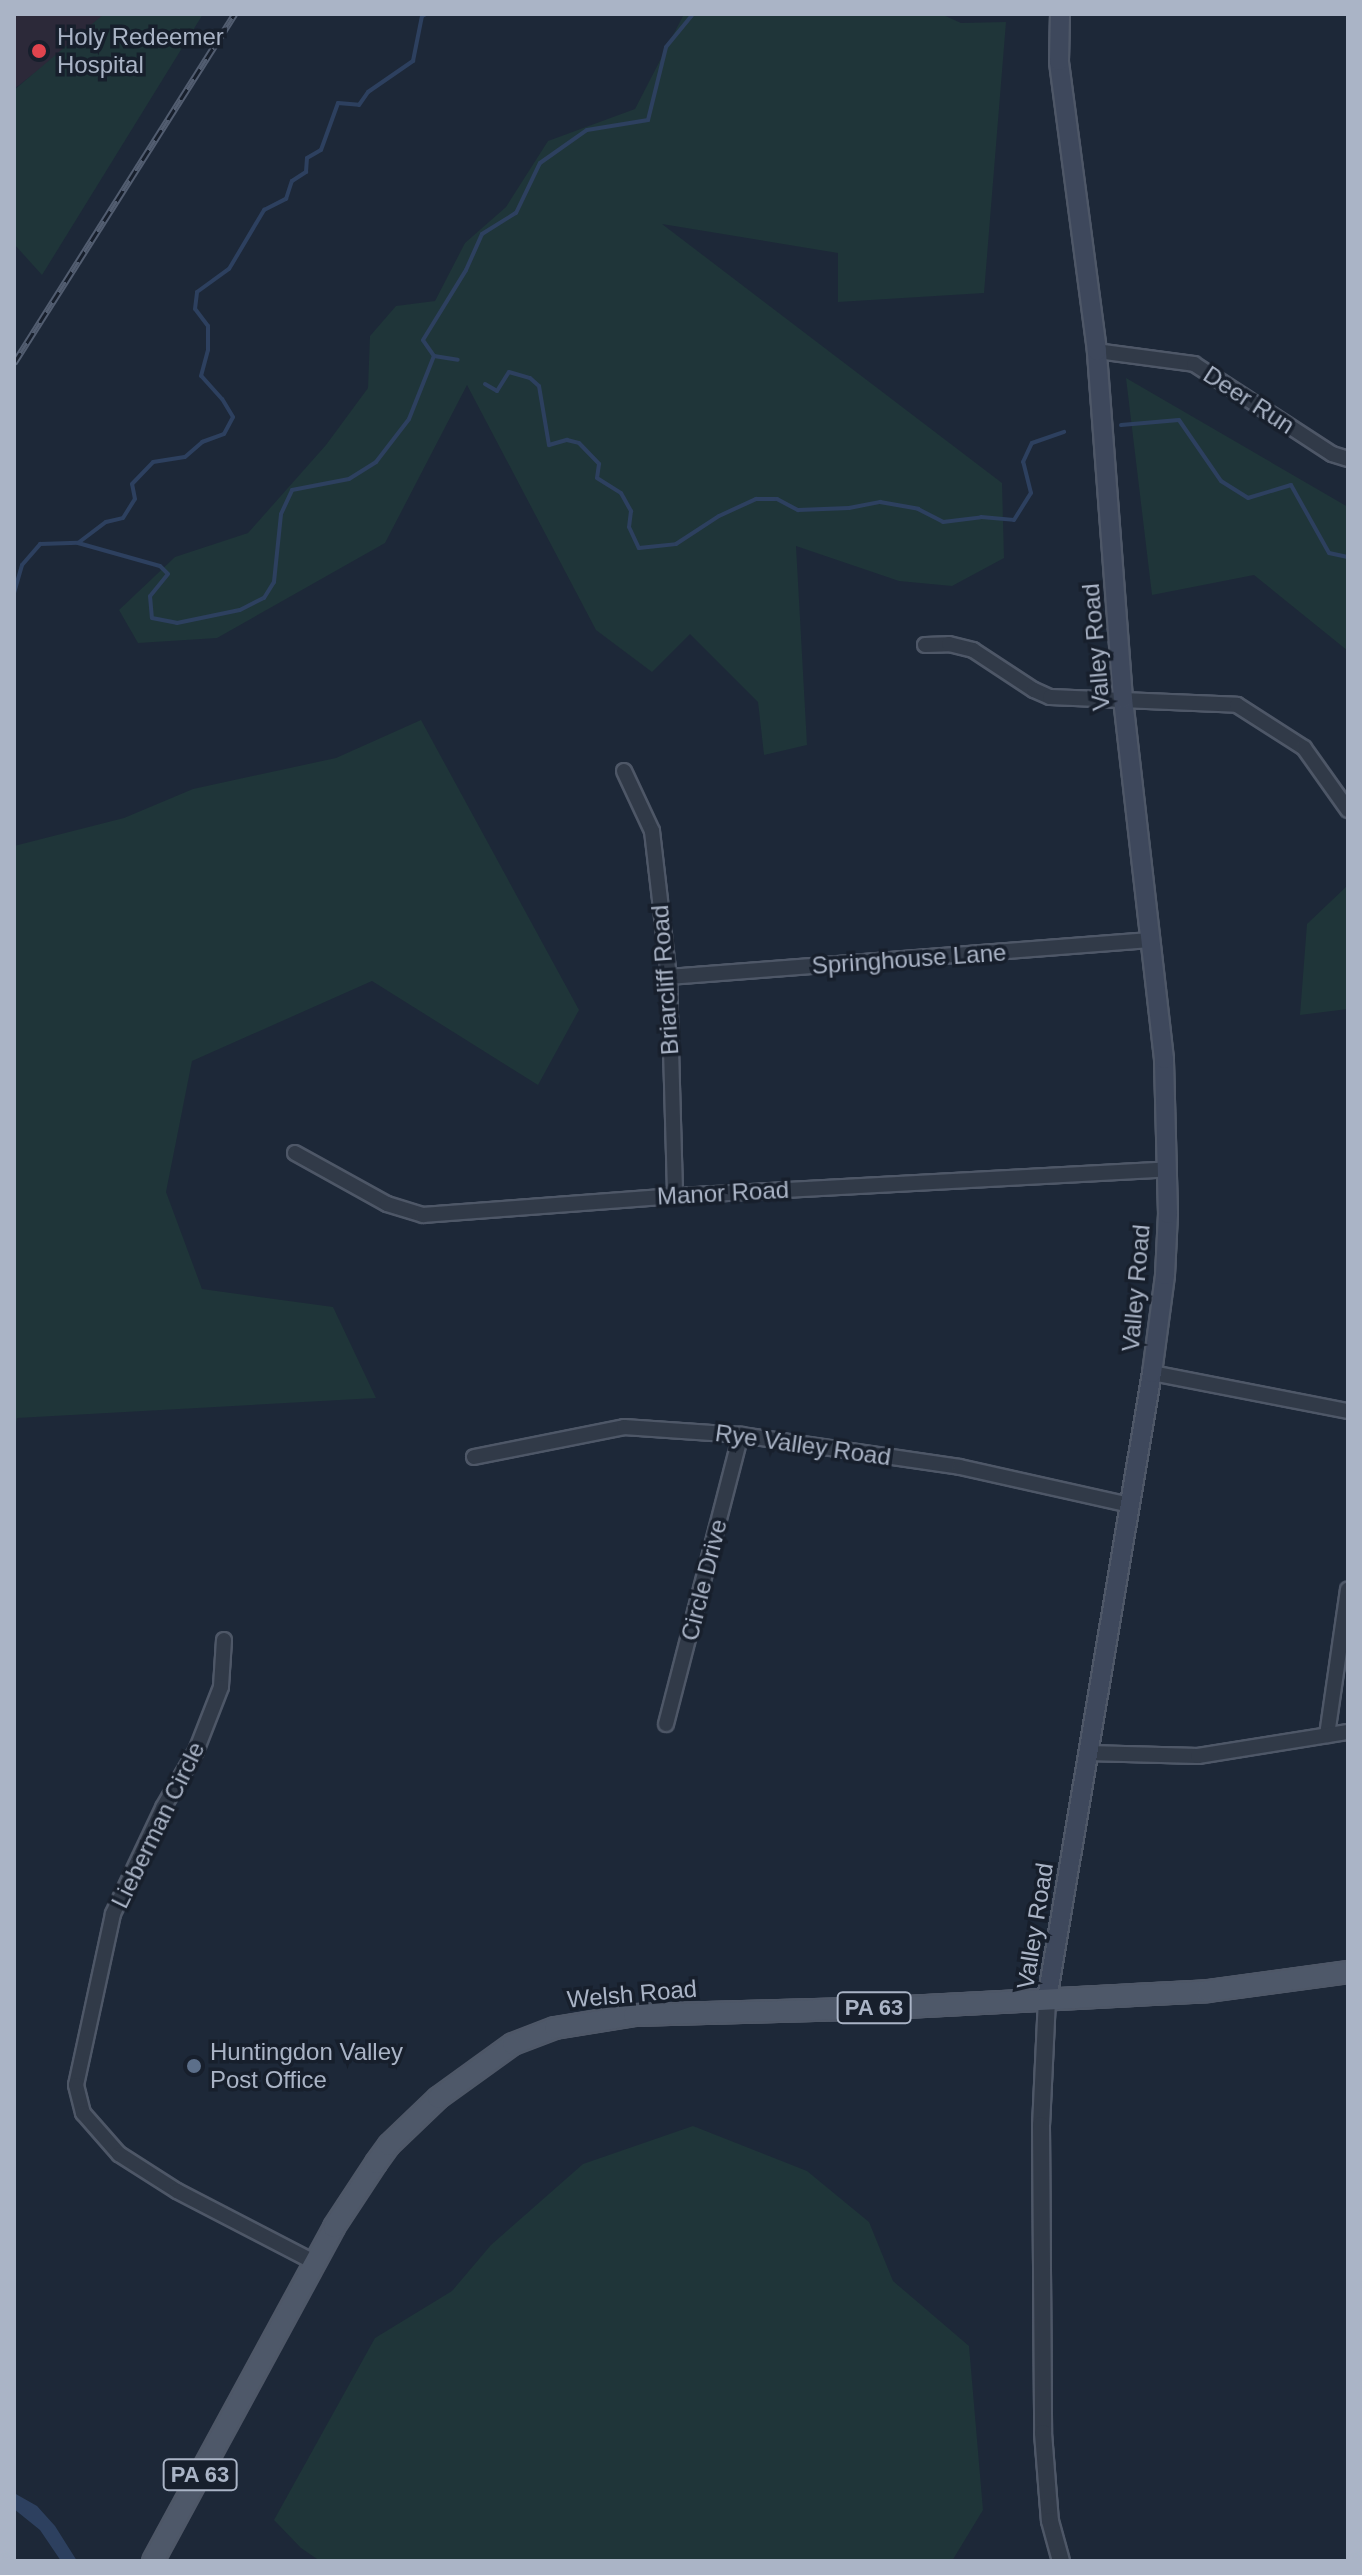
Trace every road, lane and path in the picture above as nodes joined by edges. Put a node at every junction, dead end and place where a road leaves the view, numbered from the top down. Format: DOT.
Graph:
graph roads {
  1 [pos="1060,14"];
  2 [pos="1097,351"];
  3 [pos="1348,459"];
  4 [pos="925,645"];
  5 [pos="1123,699"];
  6 [pos="624,771"];
  7 [pos="1348,810"];
  8 [pos="1150,940"];
  9 [pos="669,977"];
  10 [pos="295,1153"];
  11 [pos="1167,1169"];
  12 [pos="675,1196"];
  13 [pos="1152,1373"];
  14 [pos="1348,1411"];
  15 [pos="741,1435"];
  16 [pos="474,1457"];
  17 [pos="1130,1505"];
  18 [pos="1348,1590"];
  19 [pos="224,1640"];
  20 [pos="666,1724"];
  21 [pos="1348,1732"];
  22 [pos="1327,1735"];
  23 [pos="1088,1753"];
  24 [pos="1348,1972"];
  25 [pos="1047,1999"];
  26 [pos="316,2263"];
  27 [pos="153,2561"];
  28 [pos="1061,2561"];
  1 -- 2 [label="main road, Valley Road"];
  2 -- 3 [label="street, Deer Run"];
  2 -- 5 [label="main road, Valley Road"];
  4 -- 5 [label="street"];
  5 -- 7 [label="street"];
  5 -- 8 [label="main road, Valley Road"];
  6 -- 9 [label="street, Briarcliff Road"];
  8 -- 9 [label="street, Springhouse Lane"];
  8 -- 11 [label="main road, Valley Road"];
  9 -- 12 [label="street, Briarcliff Road"];
  10 -- 12 [label="street, Manor Road"];
  11 -- 12 [label="street, Manor Road"];
  11 -- 13 [label="main road, Valley Road"];
  13 -- 14 [label="street"];
  13 -- 17 [label="main road, Valley Road"];
  15 -- 16 [label="street, Rye Valley Road"];
  15 -- 17 [label="street, Rye Valley Road"];
  15 -- 20 [label="street, Circle Drive"];
  17 -- 23 [label="main road, Valley Road"];
  18 -- 22 [label="street"];
  19 -- 26 [label="street, Lieberman Circle"];
  21 -- 22 [label="street"];
  22 -- 23 [label="street"];
  23 -- 25 [label="main road, Valley Road"];
  24 -- 25 [label="main road, Welsh Road / PA 63"];
  25 -- 26 [label="main road, Welsh Road / PA 63"];
  25 -- 28 [label="street, Valley Road"];
  26 -- 27 [label="main road, Welsh Road / PA 63"];
}
